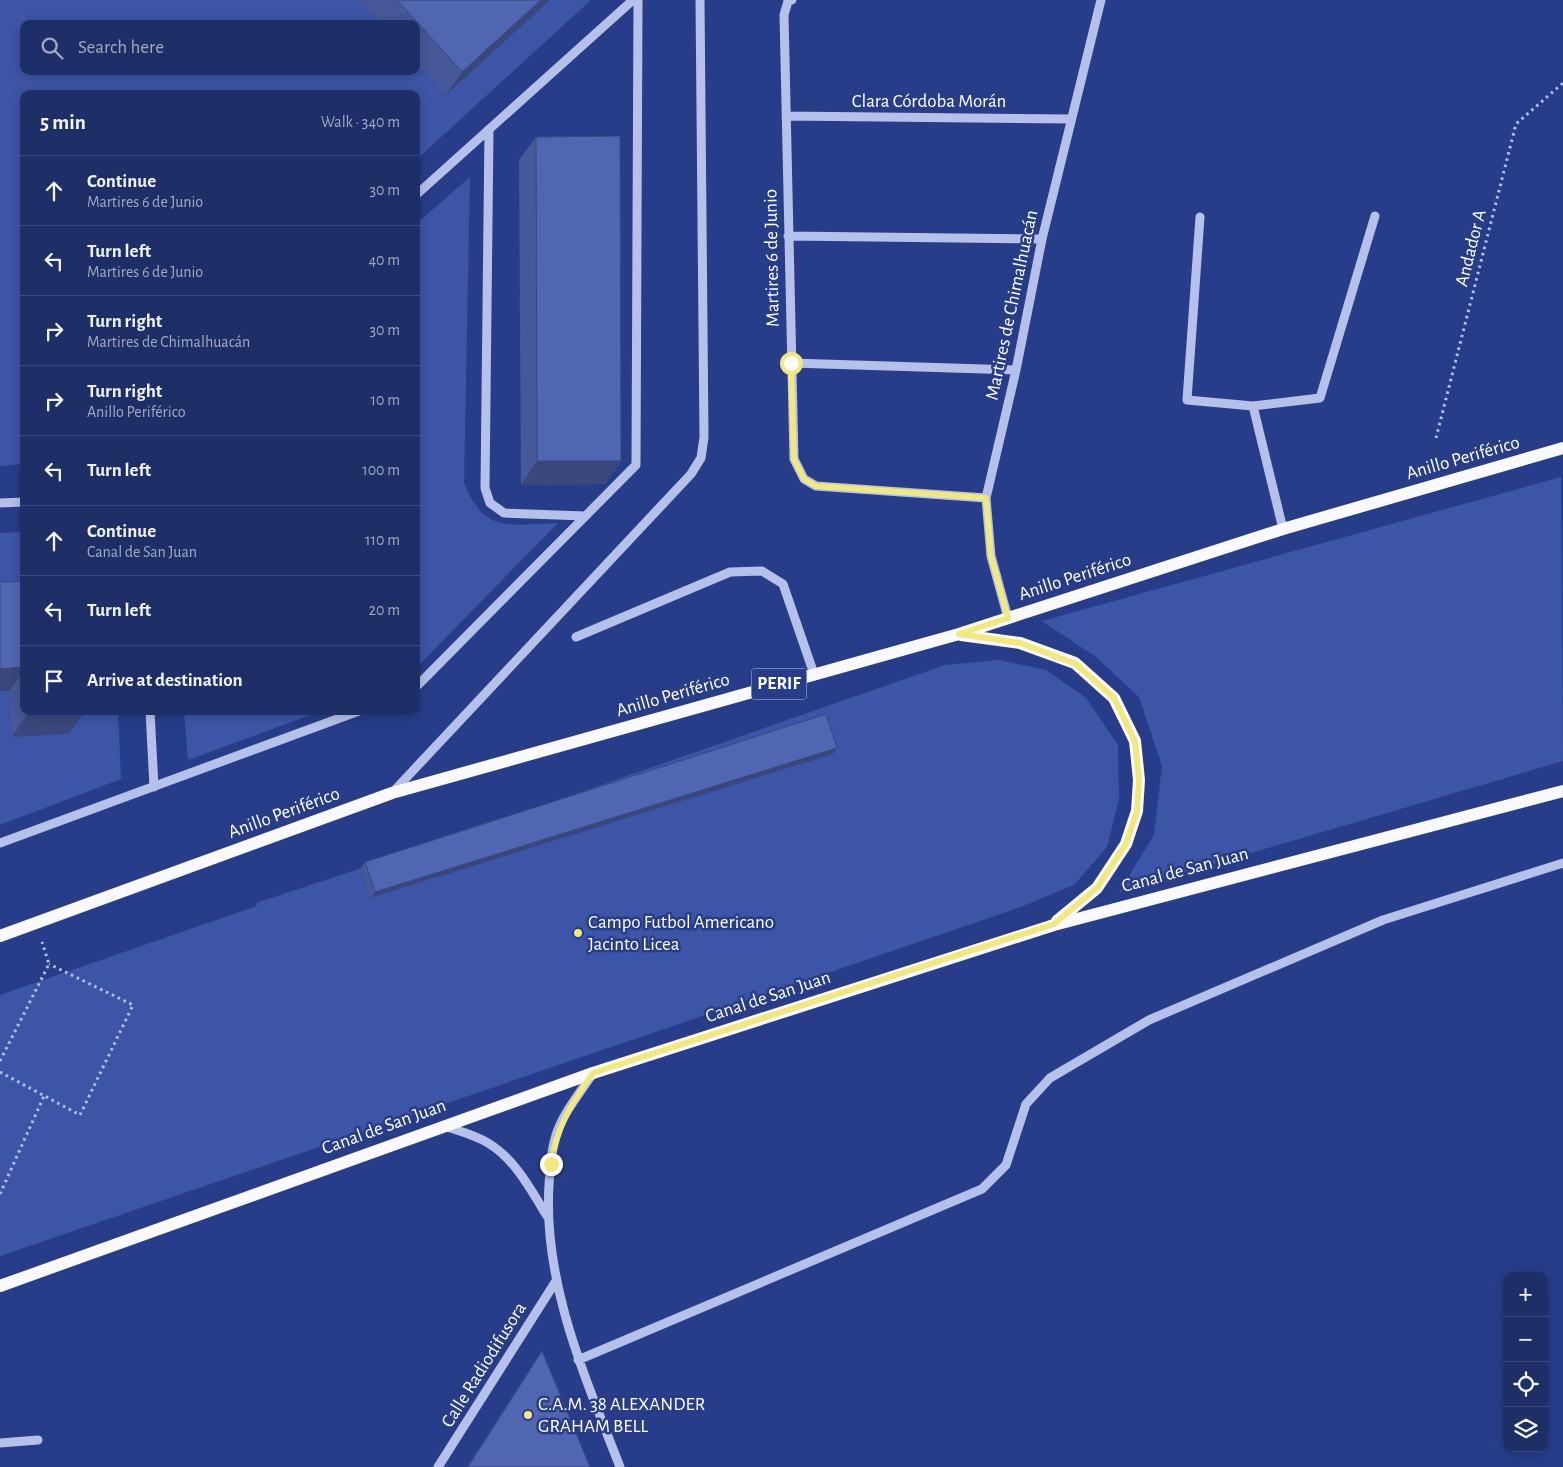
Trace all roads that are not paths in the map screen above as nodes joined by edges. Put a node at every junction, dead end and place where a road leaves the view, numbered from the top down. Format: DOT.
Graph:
graph roads {
  1 [pos="633,0"];
  2 [pos="638,0"];
  3 [pos="700,0"];
  4 [pos="790,0"];
  5 [pos="1101,0"];
  6 [pos="786,116"];
  7 [pos="1072,119"];
  8 [pos="489,130"];
  9 [pos="420,191"];
  10 [pos="1375,216"];
  11 [pos="1200,217"];
  12 [pos="788,236"];
  13 [pos="1042,239"];
  14 [pos="791,363"];
  15 [pos="1016,370"];
  16 [pos="1252,406"];
  17 [pos="1563,448"];
  18 [pos="986,498"];
  19 [pos="20,502"];
  20 [pos="0,503"];
  21 [pos="585,516"];
  22 [pos="1282,529"];
  23 [pos="1008,618"];
  24 [pos="959,634"];
  25 [pos="576,637"];
  26 [pos="814,674"];
  27 [pos="420,683"];
  28 [pos="150,715"];
  29 [pos="348,715"];
  30 [pos="154,787"];
  31 [pos="1563,791"];
  32 [pos="392,793"];
  33 [pos="0,843"];
  34 [pos="1563,863"];
  35 [pos="1054,924"];
  36 [pos="0,936"];
  37 [pos="593,1073"];
  38 [pos="443,1125"];
  39 [pos="547,1216"];
  40 [pos="556,1281"];
  41 [pos="0,1286"];
  42 [pos="578,1360"];
  43 [pos="38,1440"];
  44 [pos="0,1443"];
  45 [pos="438,1467"];
  46 [pos="620,1467"];
  1 -- 8 [label="street"];
  2 -- 21 [label="street"];
  3 -- 32 [label="street"];
  4 -- 6 [label="street, Martires 6 de Junio"];
  5 -- 7 [label="street, Martires de Chimalhuacán"];
  6 -- 7 [label="street, Clara Córdoba Morán"];
  6 -- 12 [label="street, Martires 6 de Junio"];
  7 -- 13 [label="street, Martires de Chimalhuacán"];
  8 -- 9 [label="street"];
  8 -- 21 [label="street"];
  10 -- 16 [label="street"];
  11 -- 16 [label="street"];
  12 -- 13 [label="street"];
  12 -- 14 [label="street, Martires 6 de Junio"];
  13 -- 15 [label="street, Martires de Chimalhuacán"];
  14 -- 15 [label="street"];
  14 -- 18 [label="street, Martires 6 de Junio"];
  15 -- 18 [label="street, Martires de Chimalhuacán"];
  16 -- 22 [label="street"];
  17 -- 22 [label="main road, Anillo Periférico / PERIF"];
  18 -- 23 [label="street, Martires de Chimalhuacán"];
  19 -- 20 [label="street"];
  21 -- 27 [label="street"];
  22 -- 23 [label="main road, Anillo Periférico / PERIF"];
  23 -- 24 [label="main road, Anillo Periférico / PERIF"];
  24 -- 26 [label="main road, Anillo Periférico / PERIF"];
  24 -- 35 [label="main road"];
  25 -- 26 [label="street"];
  26 -- 32 [label="main road, Anillo Periférico / PERIF"];
  28 -- 30 [label="street"];
  29 -- 30 [label="street"];
  30 -- 33 [label="street"];
  31 -- 35 [label="main road, Canal de San Juan"];
  32 -- 36 [label="main road, Anillo Periférico / PERIF"];
  34 -- 42 [label="street"];
  35 -- 37 [label="main road, Canal de San Juan"];
  37 -- 38 [label="main road, Canal de San Juan"];
  37 -- 39 [label="street"];
  38 -- 39 [label="street"];
  38 -- 41 [label="main road, Canal de San Juan"];
  39 -- 40 [label="street"];
  40 -- 42 [label="street"];
  40 -- 45 [label="street, Calle Radiodifusora"];
  42 -- 46 [label="street"];
  43 -- 44 [label="street"];
}
